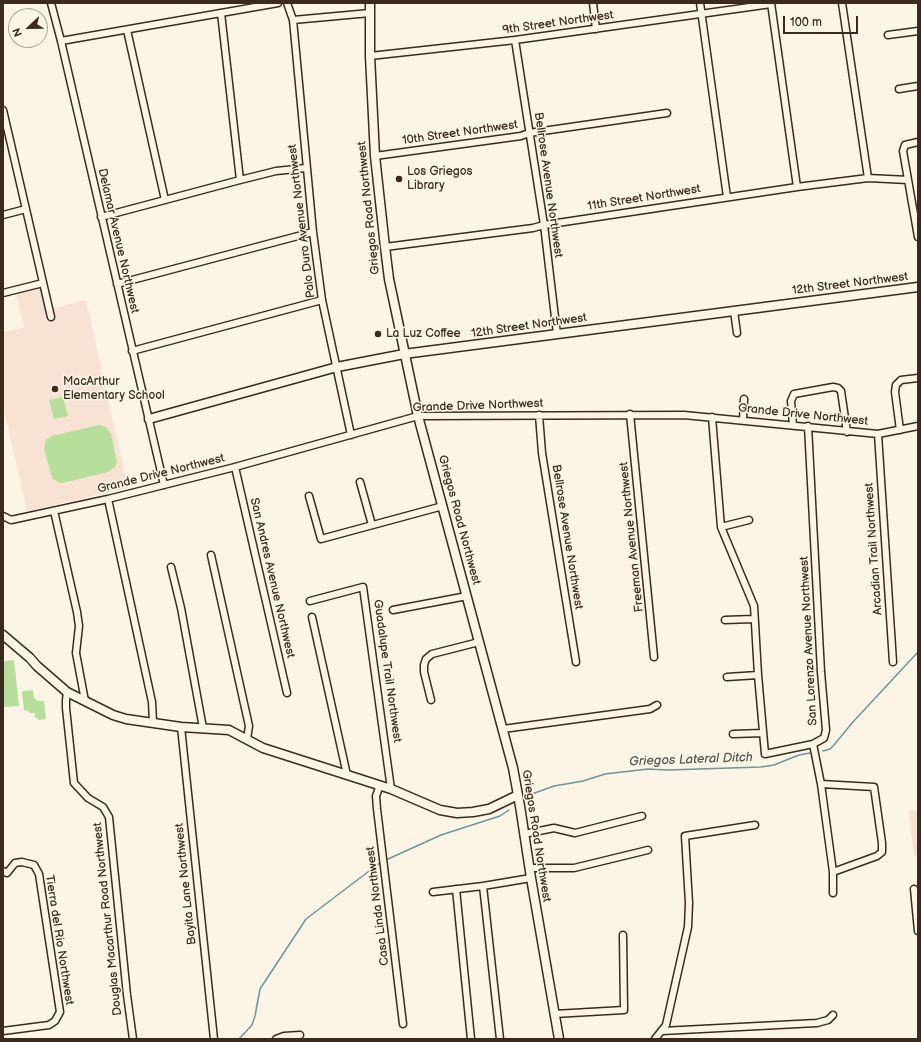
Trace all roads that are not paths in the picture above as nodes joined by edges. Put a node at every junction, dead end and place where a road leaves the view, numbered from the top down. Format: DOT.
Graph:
graph roads {
  1 [pos="51,3"];
  2 [pos="278,3"];
  3 [pos="287,3"];
  4 [pos="370,3"];
  5 [pos="593,3"];
  6 [pos="700,3"];
  7 [pos="842,3"];
  8 [pos="771,4"];
  9 [pos="221,13"];
  10 [pos="370,13"];
  11 [pos="701,15"];
  12 [pos="293,20"];
  13 [pos="596,29"];
  14 [pos="127,30"];
  15 [pos="918,31"];
  16 [pos="888,35"];
  17 [pos="515,40"];
  18 [pos="61,41"];
  19 [pos="370,56"];
  20 [pos="918,86"];
  21 [pos="899,89"];
  22 [pos="3,110"];
  23 [pos="667,113"];
  24 [pos="530,133"];
  25 [pos="6,136"];
  26 [pos="918,142"];
  27 [pos="375,156"];
  28 [pos="306,168"];
  29 [pos="868,178"];
  30 [pos="240,180"];
  31 [pos="908,180"];
  32 [pos="797,187"];
  33 [pos="727,197"];
  34 [pos="166,200"];
  35 [pos="26,209"];
  36 [pos="3,215"];
  37 [pos="101,217"];
  38 [pos="544,224"];
  39 [pos="313,232"];
  40 [pos="918,237"];
  41 [pos="384,247"];
  42 [pos="43,284"];
  43 [pos="117,284"];
  44 [pos="918,287"];
  45 [pos="3,293"];
  46 [pos="322,300"];
  47 [pos="734,311"];
  48 [pos="51,317"];
  49 [pos="737,333"];
  50 [pos="557,334"];
  51 [pos="132,351"];
  52 [pos="404,354"];
  53 [pos="337,367"];
  54 [pos="918,378"];
  55 [pos="744,399"];
  56 [pos="630,414"];
  57 [pos="539,415"];
  58 [pos="418,416"];
  59 [pos="712,417"];
  60 [pos="148,419"];
  61 [pos="743,420"];
  62 [pos="793,425"];
  63 [pos="808,426"];
  64 [pos="918,426"];
  65 [pos="900,430"];
  66 [pos="847,432"];
  67 [pos="878,434"];
  68 [pos="351,435"];
  69 [pos="235,468"];
  70 [pos="360,482"];
  71 [pos="164,485"];
  72 [pos="309,496"];
  73 [pos="108,499"];
  74 [pos="443,506"];
  75 [pos="54,511"];
  76 [pos="3,516"];
  77 [pos="749,520"];
  78 [pos="372,525"];
  79 [pos="721,527"];
  80 [pos="211,556"];
  81 [pos="171,566"];
  82 [pos="467,596"];
  83 [pos="310,601"];
  84 [pos="393,610"];
  85 [pos="312,617"];
  86 [pos="753,619"];
  87 [pos="725,620"];
  88 [pos="3,635"];
  89 [pos="479,642"];
  90 [pos="654,657"];
  91 [pos="576,662"];
  92 [pos="893,662"];
  93 [pos="758,675"];
  94 [pos="728,677"];
  95 [pos="67,692"];
  96 [pos="287,693"];
  97 [pos="431,700"];
  98 [pos="85,701"];
  99 [pos="657,704"];
  100 [pos="153,722"];
  101 [pos="181,727"];
  102 [pos="203,728"];
  103 [pos="503,729"];
  104 [pos="763,733"];
  105 [pos="733,734"];
  106 [pos="247,739"];
  107 [pos="813,744"];
  108 [pos="347,775"];
  109 [pos="820,784"];
  110 [pos="380,785"];
  111 [pos="391,789"];
  112 [pos="518,795"];
  113 [pos="642,816"];
  114 [pos="755,825"];
  115 [pos="524,834"];
  116 [pos="648,850"];
  117 [pos="529,868"];
  118 [pos="5,872"];
  119 [pos="833,872"];
  120 [pos="530,878"];
  121 [pos="483,886"];
  122 [pos="456,889"];
  123 [pos="914,889"];
  124 [pos="433,892"];
  125 [pos="833,893"];
  126 [pos="918,931"];
  127 [pos="623,935"];
  128 [pos="554,1014"];
  129 [pos="833,1015"];
  130 [pos="403,1024"];
  131 [pos="3,1031"];
  132 [pos="662,1031"];
  133 [pos="300,1035"];
  134 [pos="133,1039"];
  135 [pos="214,1039"];
  136 [pos="276,1039"];
  137 [pos="471,1039"];
  138 [pos="500,1039"];
  139 [pos="559,1039"];
  140 [pos="655,1039"];
  1 -- 18 [label="street, Delamar Avenue Northwest"];
  2 -- 9 [label="street"];
  3 -- 12 [label="street, Palo Duro Avenue Northwest"];
  4 -- 10 [label="street, Griegos Road Northwest"];
  5 -- 13 [label="street"];
  6 -- 11 [label="street"];
  7 -- 29 [label="street"];
  8 -- 11 [label="street, 9th Street Northwest"];
  8 -- 32 [label="street"];
  9 -- 14 [label="street"];
  9 -- 30 [label="street"];
  10 -- 12 [label="street"];
  10 -- 19 [label="street, Griegos Road Northwest"];
  11 -- 13 [label="street, 9th Street Northwest"];
  11 -- 33 [label="street"];
  12 -- 28 [label="street, Palo Duro Avenue Northwest"];
  13 -- 17 [label="street, 9th Street Northwest"];
  14 -- 18 [label="street"];
  14 -- 34 [label="street"];
  15 -- 16 [label="street"];
  17 -- 19 [label="street, 9th Street Northwest"];
  17 -- 24 [label="street, Bellrose Avenue Northwest"];
  18 -- 37 [label="street, Delamar Avenue Northwest"];
  19 -- 27 [label="street, Griegos Road Northwest"];
  20 -- 21 [label="street"];
  22 -- 25 [label="street"];
  23 -- 24 [label="street, 10th Street Northwest"];
  24 -- 27 [label="street, 10th Street Northwest"];
  24 -- 38 [label="street, Bellrose Avenue Northwest"];
  25 -- 35 [label="street"];
  26 -- 31 [label="street"];
  27 -- 41 [label="street, Griegos Road Northwest"];
  28 -- 30 [label="street"];
  28 -- 39 [label="street, Palo Duro Avenue Northwest"];
  29 -- 31 [label="street, 11th Street Northwest"];
  29 -- 32 [label="street, 11th Street Northwest"];
  30 -- 34 [label="street"];
  31 -- 40 [label="street"];
  32 -- 33 [label="street, 11th Street Northwest"];
  33 -- 38 [label="street, 11th Street Northwest"];
  34 -- 37 [label="street"];
  35 -- 36 [label="street"];
  35 -- 42 [label="street"];
  37 -- 43 [label="street, Delamar Avenue Northwest"];
  38 -- 41 [label="street, 11th Street Northwest"];
  38 -- 50 [label="street, Bellrose Avenue Northwest"];
  39 -- 43 [label="street"];
  39 -- 46 [label="street, Palo Duro Avenue Northwest"];
  41 -- 52 [label="street, Griegos Road Northwest"];
  42 -- 45 [label="street"];
  42 -- 48 [label="street"];
  43 -- 51 [label="street, Delamar Avenue Northwest"];
  44 -- 47 [label="street, 12th Street Northwest"];
  46 -- 51 [label="street"];
  46 -- 53 [label="street, Palo Duro Avenue Northwest"];
  47 -- 49 [label="street"];
  47 -- 50 [label="street, 12th Street Northwest"];
  50 -- 52 [label="street, 12th Street Northwest"];
  51 -- 60 [label="street, Delamar Avenue Northwest"];
  52 -- 53 [label="street, 12th Street Northwest"];
  52 -- 58 [label="street, Griegos Road Northwest"];
  53 -- 60 [label="street, 12th Street Northwest"];
  53 -- 68 [label="street, Palo Duro Avenue Northwest"];
  54 -- 65 [label="street"];
  55 -- 61 [label="street"];
  56 -- 57 [label="street, Grande Drive Northwest"];
  56 -- 59 [label="street, Grande Drive Northwest"];
  56 -- 90 [label="street, Freeman Avenue Northwest"];
  57 -- 58 [label="street, Grande Drive Northwest"];
  57 -- 91 [label="street, Bellrose Avenue Northwest"];
  58 -- 68 [label="street, Grande Drive Northwest"];
  58 -- 74 [label="street, Griegos Road Northwest"];
  59 -- 61 [label="street, Grande Drive Northwest"];
  59 -- 79 [label="street"];
  60 -- 71 [label="street, Delamar Avenue Northwest"];
  61 -- 62 [label="street, Grande Drive Northwest"];
  62 -- 63 [label="street, Grande Drive Northwest"];
  62 -- 66 [label="street"];
  63 -- 66 [label="street, Grande Drive Northwest"];
  63 -- 107 [label="street, San Lorenzo Avenue Northwest"];
  64 -- 65 [label="street, Grande Drive Northwest"];
  65 -- 67 [label="street, Grande Drive Northwest"];
  66 -- 67 [label="street, Grande Drive Northwest"];
  67 -- 92 [label="street, Arcadian Trail Northwest"];
  68 -- 69 [label="street, Grande Drive Northwest"];
  69 -- 71 [label="street, Grande Drive Northwest"];
  69 -- 96 [label="street, San Andres Avenue Northwest"];
  70 -- 78 [label="street"];
  71 -- 73 [label="street, Grande Drive Northwest"];
  72 -- 78 [label="street"];
  73 -- 75 [label="street, Grande Drive Northwest"];
  73 -- 100 [label="street"];
  74 -- 78 [label="street"];
  74 -- 82 [label="street, Griegos Road Northwest"];
  75 -- 76 [label="street, Grande Drive Northwest"];
  75 -- 98 [label="street"];
  77 -- 79 [label="street"];
  79 -- 86 [label="street"];
  80 -- 106 [label="street"];
  81 -- 102 [label="street"];
  82 -- 84 [label="street"];
  82 -- 89 [label="street, Griegos Road Northwest"];
  83 -- 111 [label="street, Guadalupe Trail Northwest"];
  85 -- 108 [label="street"];
  86 -- 87 [label="street"];
  86 -- 93 [label="street"];
  88 -- 95 [label="street"];
  89 -- 97 [label="street"];
  89 -- 103 [label="street, Griegos Road Northwest"];
  93 -- 94 [label="street"];
  93 -- 104 [label="street"];
  95 -- 98 [label="street"];
  95 -- 134 [label="street, Douglas Macarthur Road Northwest"];
  98 -- 100 [label="street"];
  99 -- 103 [label="street"];
  100 -- 101 [label="street"];
  101 -- 102 [label="street"];
  101 -- 135 [label="street, Bayita Lane Northwest"];
  102 -- 106 [label="street"];
  103 -- 112 [label="street, Griegos Road Northwest"];
  104 -- 105 [label="street"];
  104 -- 107 [label="street"];
  106 -- 108 [label="street"];
  107 -- 109 [label="street, San Lorenzo Avenue Northwest"];
  108 -- 110 [label="street"];
  109 -- 119 [label="street, San Lorenzo Avenue Northwest"];
  109 -- 119 [label="street"];
  110 -- 111 [label="street"];
  110 -- 130 [label="street, Casa Linda Northwest"];
  111 -- 112 [label="street"];
  112 -- 115 [label="street, Griegos Road Northwest"];
  113 -- 115 [label="street"];
  114 -- 132 [label="street"];
  115 -- 117 [label="street, Griegos Road Northwest"];
  116 -- 117 [label="street"];
  117 -- 120 [label="street, Griegos Road Northwest"];
  118 -- 131 [label="street, Tierra del Rio Northwest"];
  119 -- 125 [label="street, San Lorenzo Avenue Northwest"];
  120 -- 121 [label="street"];
  120 -- 128 [label="street, Griegos Road Northwest"];
  121 -- 122 [label="street"];
  121 -- 138 [label="street"];
  122 -- 124 [label="street"];
  122 -- 137 [label="street"];
  123 -- 126 [label="street"];
  127 -- 128 [label="street"];
  128 -- 139 [label="street, Griegos Road Northwest"];
  129 -- 132 [label="street"];
  132 -- 140 [label="street"];
  133 -- 136 [label="street"];
}
